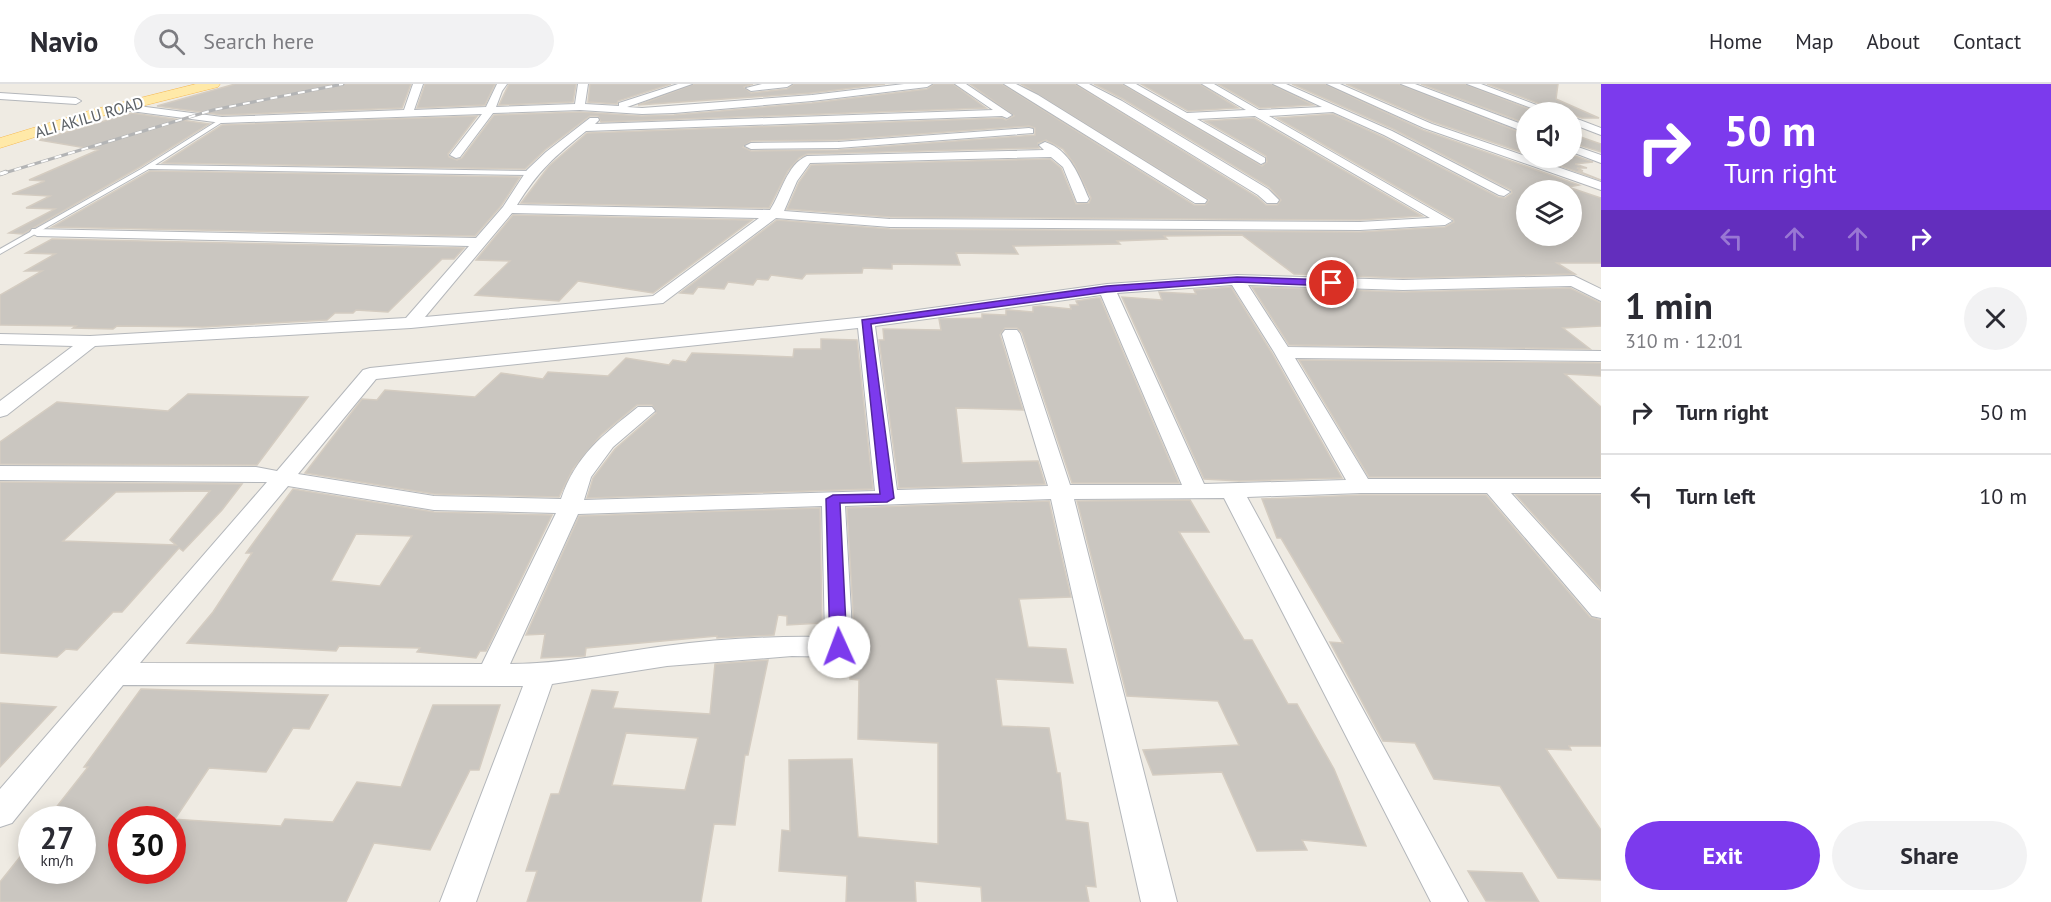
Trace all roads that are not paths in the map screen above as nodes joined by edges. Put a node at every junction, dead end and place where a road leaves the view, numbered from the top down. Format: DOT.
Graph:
graph roads {
  1 [pos="213,84"];
  2 [pos="418,84"];
  3 [pos="502,84"];
  4 [pos="583,84"];
  5 [pos="787,84"];
  6 [pos="927,84"];
  7 [pos="960,84"];
  8 [pos="1009,84"];
  9 [pos="1082,84"];
  10 [pos="1129,84"];
  11 [pos="1207,84"];
  12 [pos="1278,84"];
  13 [pos="1332,84"];
  14 [pos="1406,84"];
  15 [pos="1472,84"];
  16 [pos="664,86"];
  17 [pos="743,89"];
  18 [pos="688,90"];
  19 [pos="0,96"];
  20 [pos="82,100"];
  21 [pos="639,100"];
  22 [pos="1522,102"];
  23 [pos="123,107"];
  24 [pos="580,107"];
  25 [pos="611,109"];
  26 [pos="490,110"];
  27 [pos="1332,110"];
  28 [pos="36,113"];
  29 [pos="408,113"];
  30 [pos="1004,113"];
  31 [pos="1259,113"];
  32 [pos="1185,116"];
  33 [pos="222,120"];
  34 [pos="1504,121"];
  35 [pos="1582,124"];
  36 [pos="1428,126"];
  37 [pos="1516,126"];
  38 [pos="582,128"];
  39 [pos="1029,131"];
  40 [pos="1601,132"];
  41 [pos="0,143"];
  42 [pos="750,146"];
  43 [pos="1582,152"];
  44 [pos="1056,153"];
  45 [pos="456,155"];
  46 [pos="1601,159"];
  47 [pos="1261,160"];
  48 [pos="148,166"];
  49 [pos="531,173"];
  50 [pos="1600,186"];
  51 [pos="1504,192"];
  52 [pos="1082,199"];
  53 [pos="1200,200"];
  54 [pos="1272,200"];
  55 [pos="508,209"];
  56 [pos="771,214"];
  57 [pos="37,232"];
  58 [pos="478,242"];
  59 [pos="0,252"];
  60 [pos="1237,280"];
  61 [pos="1107,289"];
  62 [pos="1601,296"];
  63 [pos="866,322"];
  64 [pos="411,323"];
  65 [pos="1011,334"];
  66 [pos="0,339"];
  67 [pos="90,341"];
  68 [pos="1283,352"];
  69 [pos="1601,357"];
  70 [pos="0,411"];
  71 [pos="645,411"];
  72 [pos="0,473"];
  73 [pos="284,479"];
  74 [pos="1361,486"];
  75 [pos="1493,486"];
  76 [pos="1601,486"];
  77 [pos="1196,491"];
  78 [pos="1232,491"];
  79 [pos="1061,492"];
  80 [pos="887,498"];
  81 [pos="833,499"];
  82 [pos="570,507"];
  83 [pos="1601,609"];
  84 [pos="116,674"];
  85 [pos="491,675"];
  86 [pos="541,675"];
  87 [pos="2,807"];
  88 [pos="458,902"];
  89 [pos="1160,902"];
  90 [pos="1450,902"];
  1 -- 23 [label="main road, ALI AKILU ROAD"];
  2 -- 29 [label="street"];
  3 -- 26 [label="street"];
  4 -- 24 [label="street"];
  5 -- 17 [label="street"];
  6 -- 25 [label="street"];
  7 -- 30 [label="street"];
  8 -- 53 [label="street"];
  9 -- 54 [label="street"];
  10 -- 32 [label="street"];
  11 -- 31 [label="street"];
  12 -- 27 [label="street"];
  13 -- 36 [label="street"];
  14 -- 34 [label="street"];
  15 -- 22 [label="street"];
  16 -- 18 [label="street"];
  16 -- 21 [label="street"];
  18 -- 21 [label="street"];
  19 -- 20 [label="street"];
  20 -- 28 [label="main road, ALI AKILU ROAD"];
  21 -- 25 [label="street"];
  23 -- 33 [label="street"];
  23 -- 41 [label="main road, ALI AKILU ROAD"];
  24 -- 25 [label="street"];
  24 -- 26 [label="street"];
  25 -- 38 [label="street"];
  26 -- 29 [label="street"];
  26 -- 45 [label="street"];
  27 -- 31 [label="street"];
  27 -- 51 [label="street"];
  29 -- 33 [label="street"];
  30 -- 38 [label="street"];
  30 -- 39 [label="street"];
  31 -- 32 [label="street"];
  31 -- 56 [label="street"];
  32 -- 47 [label="street"];
  33 -- 48 [label="lane"];
  34 -- 36 [label="street"];
  34 -- 37 [label="street"];
  35 -- 40 [label="street"];
  36 -- 50 [label="street"];
  38 -- 49 [label="street"];
  39 -- 42 [label="street"];
  39 -- 44 [label="street"];
  43 -- 46 [label="street"];
  44 -- 52 [label="street"];
  44 -- 56 [label="street"];
  48 -- 49 [label="lane"];
  48 -- 57 [label="lane"];
  49 -- 55 [label="street"];
  55 -- 56 [label="street"];
  55 -- 58 [label="street"];
  56 -- 64 [label="street"];
  57 -- 58 [label="street"];
  57 -- 59 [label="lane"];
  58 -- 64 [label="street"];
  60 -- 61 [label="street"];
  60 -- 62 [label="street"];
  60 -- 68 [label="street"];
  61 -- 63 [label="street"];
  61 -- 77 [label="street"];
  63 -- 73 [label="street"];
  63 -- 80 [label="street"];
  64 -- 67 [label="street"];
  65 -- 79 [label="street"];
  66 -- 67 [label="street"];
  67 -- 70 [label="street"];
  68 -- 69 [label="street"];
  68 -- 74 [label="street"];
  71 -- 82 [label="street"];
  72 -- 73 [label="street"];
  73 -- 82 [label="street"];
  73 -- 84 [label="street"];
  74 -- 75 [label="street"];
  74 -- 78 [label="street"];
  75 -- 76 [label="street"];
  75 -- 83 [label="street"];
  77 -- 78 [label="street"];
  77 -- 79 [label="street"];
  78 -- 90 [label="street"];
  79 -- 80 [label="street"];
  79 -- 89 [label="street"];
  80 -- 81 [label="street"];
  81 -- 82 [label="street"];
  81 -- 86 [label="street"];
  82 -- 85 [label="street"];
  84 -- 85 [label="street"];
  84 -- 87 [label="street"];
  85 -- 86 [label="street"];
  86 -- 88 [label="street"];
}
